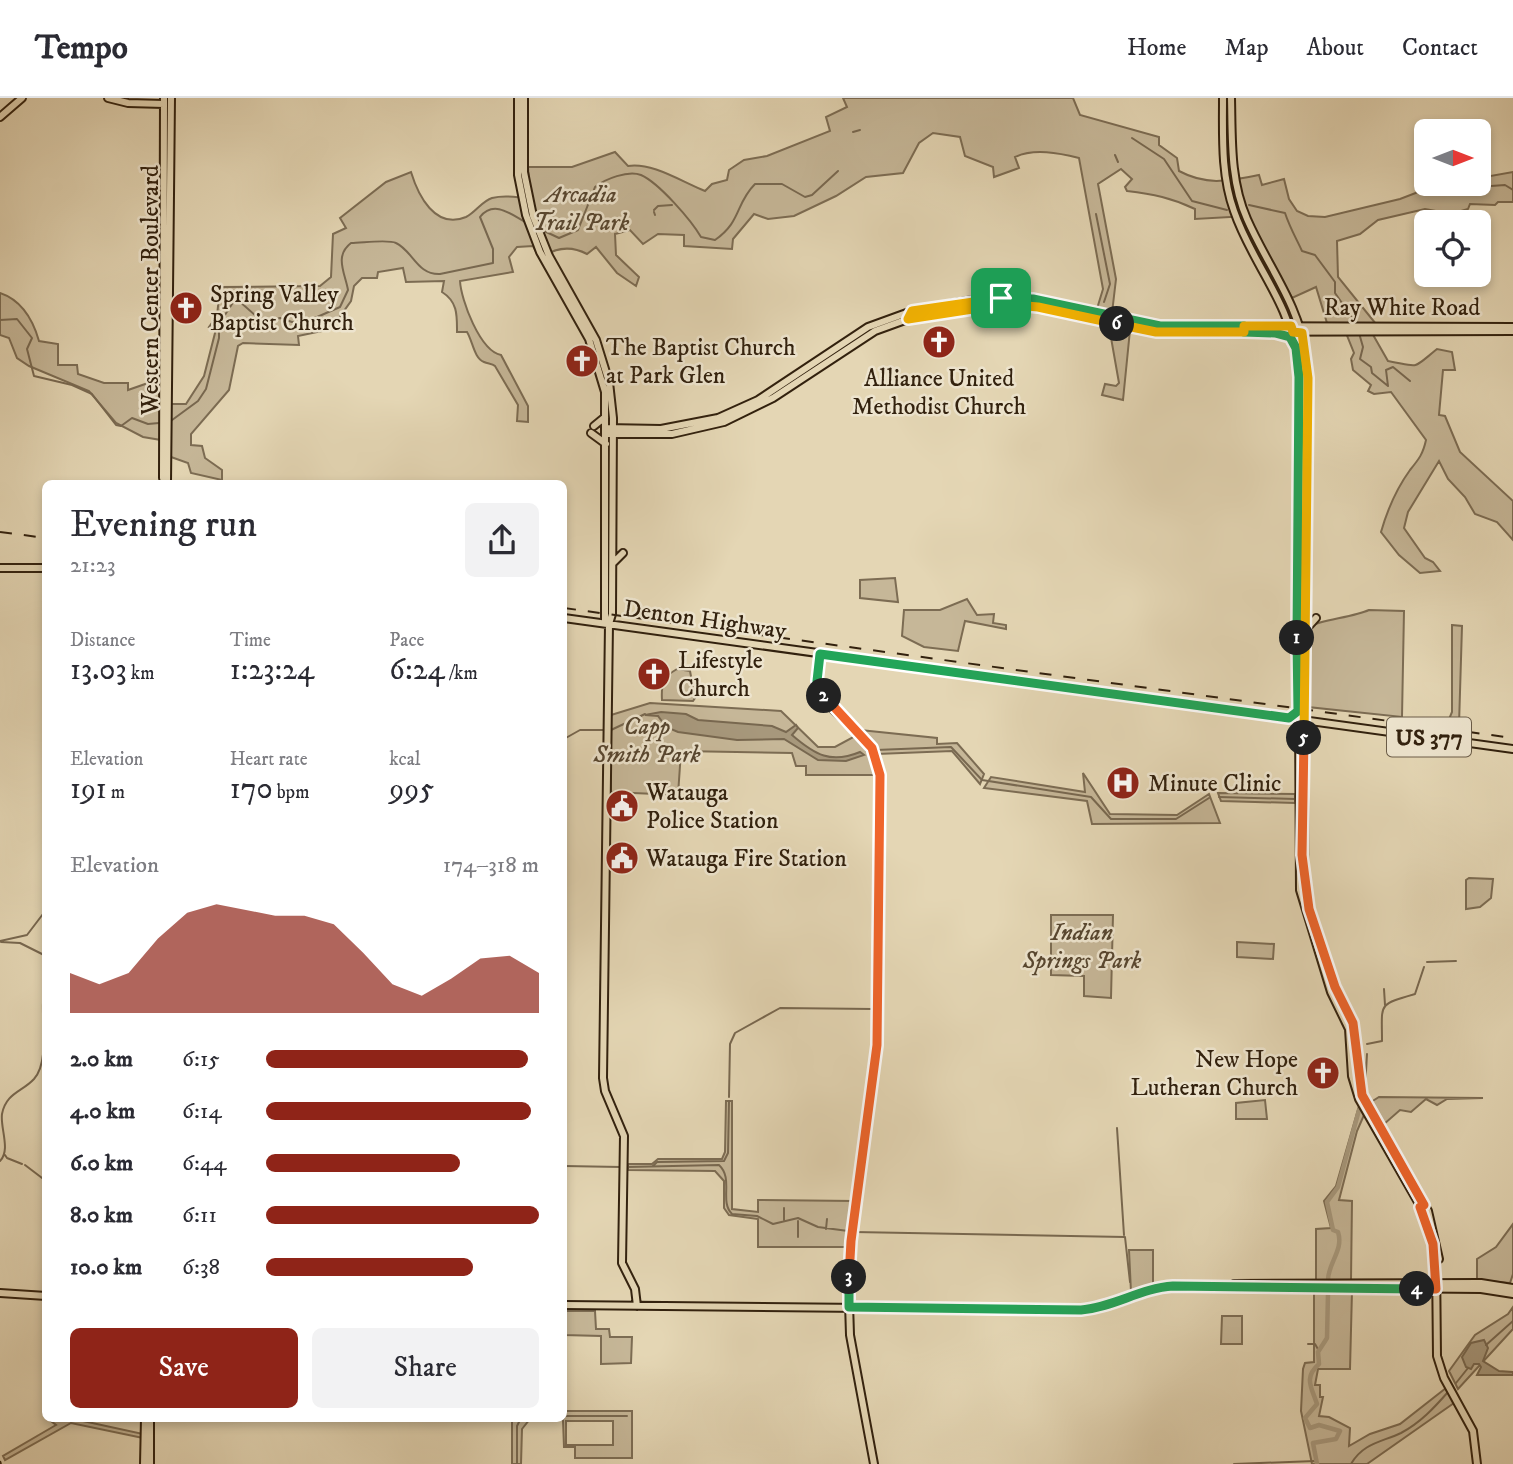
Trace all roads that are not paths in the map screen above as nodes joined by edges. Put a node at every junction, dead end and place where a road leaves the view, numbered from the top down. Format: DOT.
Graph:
graph roads {
  1 [pos="22,98"];
  2 [pos="108,98"];
  3 [pos="170,98"];
  4 [pos="518,98"];
  5 [pos="524,98"];
  6 [pos="1223,98"];
  7 [pos="1231,98"];
  8 [pos="164,101"];
  9 [pos="170,111"];
  10 [pos="0,117"];
  11 [pos="526,203"];
  12 [pos="1261,245"];
  13 [pos="1253,250"];
  14 [pos="1286,311"];
  15 [pos="905,316"];
  16 [pos="1244,329"];
  17 [pos="1275,329"];
  18 [pos="1292,329"];
  19 [pos="1301,329"];
  20 [pos="1513,329"];
  21 [pos="1296,348"];
  22 [pos="602,378"];
  23 [pos="165,384"];
  24 [pos="612,396"];
  25 [pos="1299,398"];
  26 [pos="1308,398"];
  27 [pos="606,412"];
  28 [pos="613,418"];
  29 [pos="609,431"];
  30 [pos="628,432"];
  31 [pos="609,446"];
  32 [pos="609,477"];
  33 [pos="165,480"];
  34 [pos="623,553"];
  35 [pos="612,565"];
  36 [pos="0,568"];
  37 [pos="42,568"];
  38 [pos="1306,599"];
  39 [pos="567,618"];
  40 [pos="609,624"];
  41 [pos="1305,633"];
  42 [pos="820,654"];
  43 [pos="1298,711"];
  44 [pos="1289,718"];
  45 [pos="1301,720"];
  46 [pos="1513,749"];
  47 [pos="1438,1286"];
  48 [pos="1513,1289"];
  49 [pos="0,1293"];
  50 [pos="1513,1294"];
  51 [pos="42,1296"];
  52 [pos="633,1305"];
  53 [pos="567,1307"];
  54 [pos="849,1307"];
  55 [pos="145,1422"];
  56 [pos="150,1422"];
  57 [pos="147,1449"];
  58 [pos="144,1464"];
  59 [pos="150,1464"];
  60 [pos="874,1464"];
  61 [pos="1479,1464"];
  1 -- 10 [label="main road"];
  2 -- 8 [label="main road"];
  3 -- 8 [label="main road"];
  3 -- 9 [label="main road, Western Center Boulevard"];
  4 -- 11 [label="main road"];
  5 -- 11 [label="main road"];
  6 -- 13 [label="main road"];
  7 -- 12 [label="main road"];
  8 -- 9 [label="main road"];
  8 -- 23 [label="main road, Western Center Boulevard"];
  9 -- 23 [label="main road, Western Center Boulevard"];
  11 -- 22 [label="main road"];
  11 -- 24 [label="main road"];
  12 -- 13 [label="main road"];
  12 -- 19 [label="main road"];
  13 -- 14 [label="main road"];
  14 -- 17 [label="main road"];
  14 -- 18 [label="main road"];
  15 -- 16 [label="main road"];
  15 -- 16 [label="main road"];
  15 -- 30 [label="main road"];
  16 -- 17 [label="main road, Ray White Road"];
  17 -- 18 [label="main road, Ray White Road"];
  17 -- 21 [label="main road"];
  18 -- 19 [label="main road, Ray White Road"];
  18 -- 21 [label="main road"];
  19 -- 20 [label="main road, Ray White Road"];
  19 -- 26 [label="main road"];
  21 -- 25 [label="main road"];
  22 -- 24 [label="main road"];
  22 -- 27 [label="main road"];
  23 -- 33 [label="main road, Western Center Boulevard"];
  24 -- 28 [label="main road"];
  25 -- 26 [label="main road"];
  25 -- 43 [label="main road"];
  26 -- 38 [label="main road"];
  27 -- 29 [label="main road"];
  27 -- 31 [label="main road"];
  28 -- 29 [label="main road"];
  28 -- 30 [label="main road"];
  29 -- 30 [label="main road"];
  29 -- 31 [label="main road"];
  30 -- 31 [label="main road"];
  31 -- 32 [label="main road"];
  32 -- 35 [label="main road"];
  32 -- 40 [label="main road"];
  34 -- 35 [label="main road"];
  35 -- 40 [label="main road"];
  36 -- 37 [label="main road"];
  38 -- 41 [label="main road"];
  38 -- 41 [label="main road"];
  39 -- 40 [label="main road, Denton Highway / US 377"];
  40 -- 42 [label="main road, Denton Highway / US 377"];
  40 -- 52 [label="main road"];
  41 -- 45 [label="main road"];
  42 -- 44 [label="main road, Denton Highway / US 377"];
  42 -- 54 [label="main road"];
  43 -- 44 [label="main road"];
  43 -- 45 [label="main road"];
  44 -- 45 [label="main road, Denton Highway / US 377"];
  45 -- 46 [label="main road, US 377"];
  45 -- 47 [label="main road"];
  47 -- 48 [label="main road"];
  47 -- 50 [label="main road"];
  47 -- 54 [label="main road"];
  47 -- 61 [label="main road"];
  49 -- 51 [label="main road"];
  52 -- 53 [label="main road"];
  52 -- 54 [label="main road"];
  54 -- 60 [label="main road"];
  55 -- 57 [label="main road"];
  56 -- 57 [label="main road"];
  57 -- 58 [label="main road"];
  57 -- 59 [label="main road"];
}
